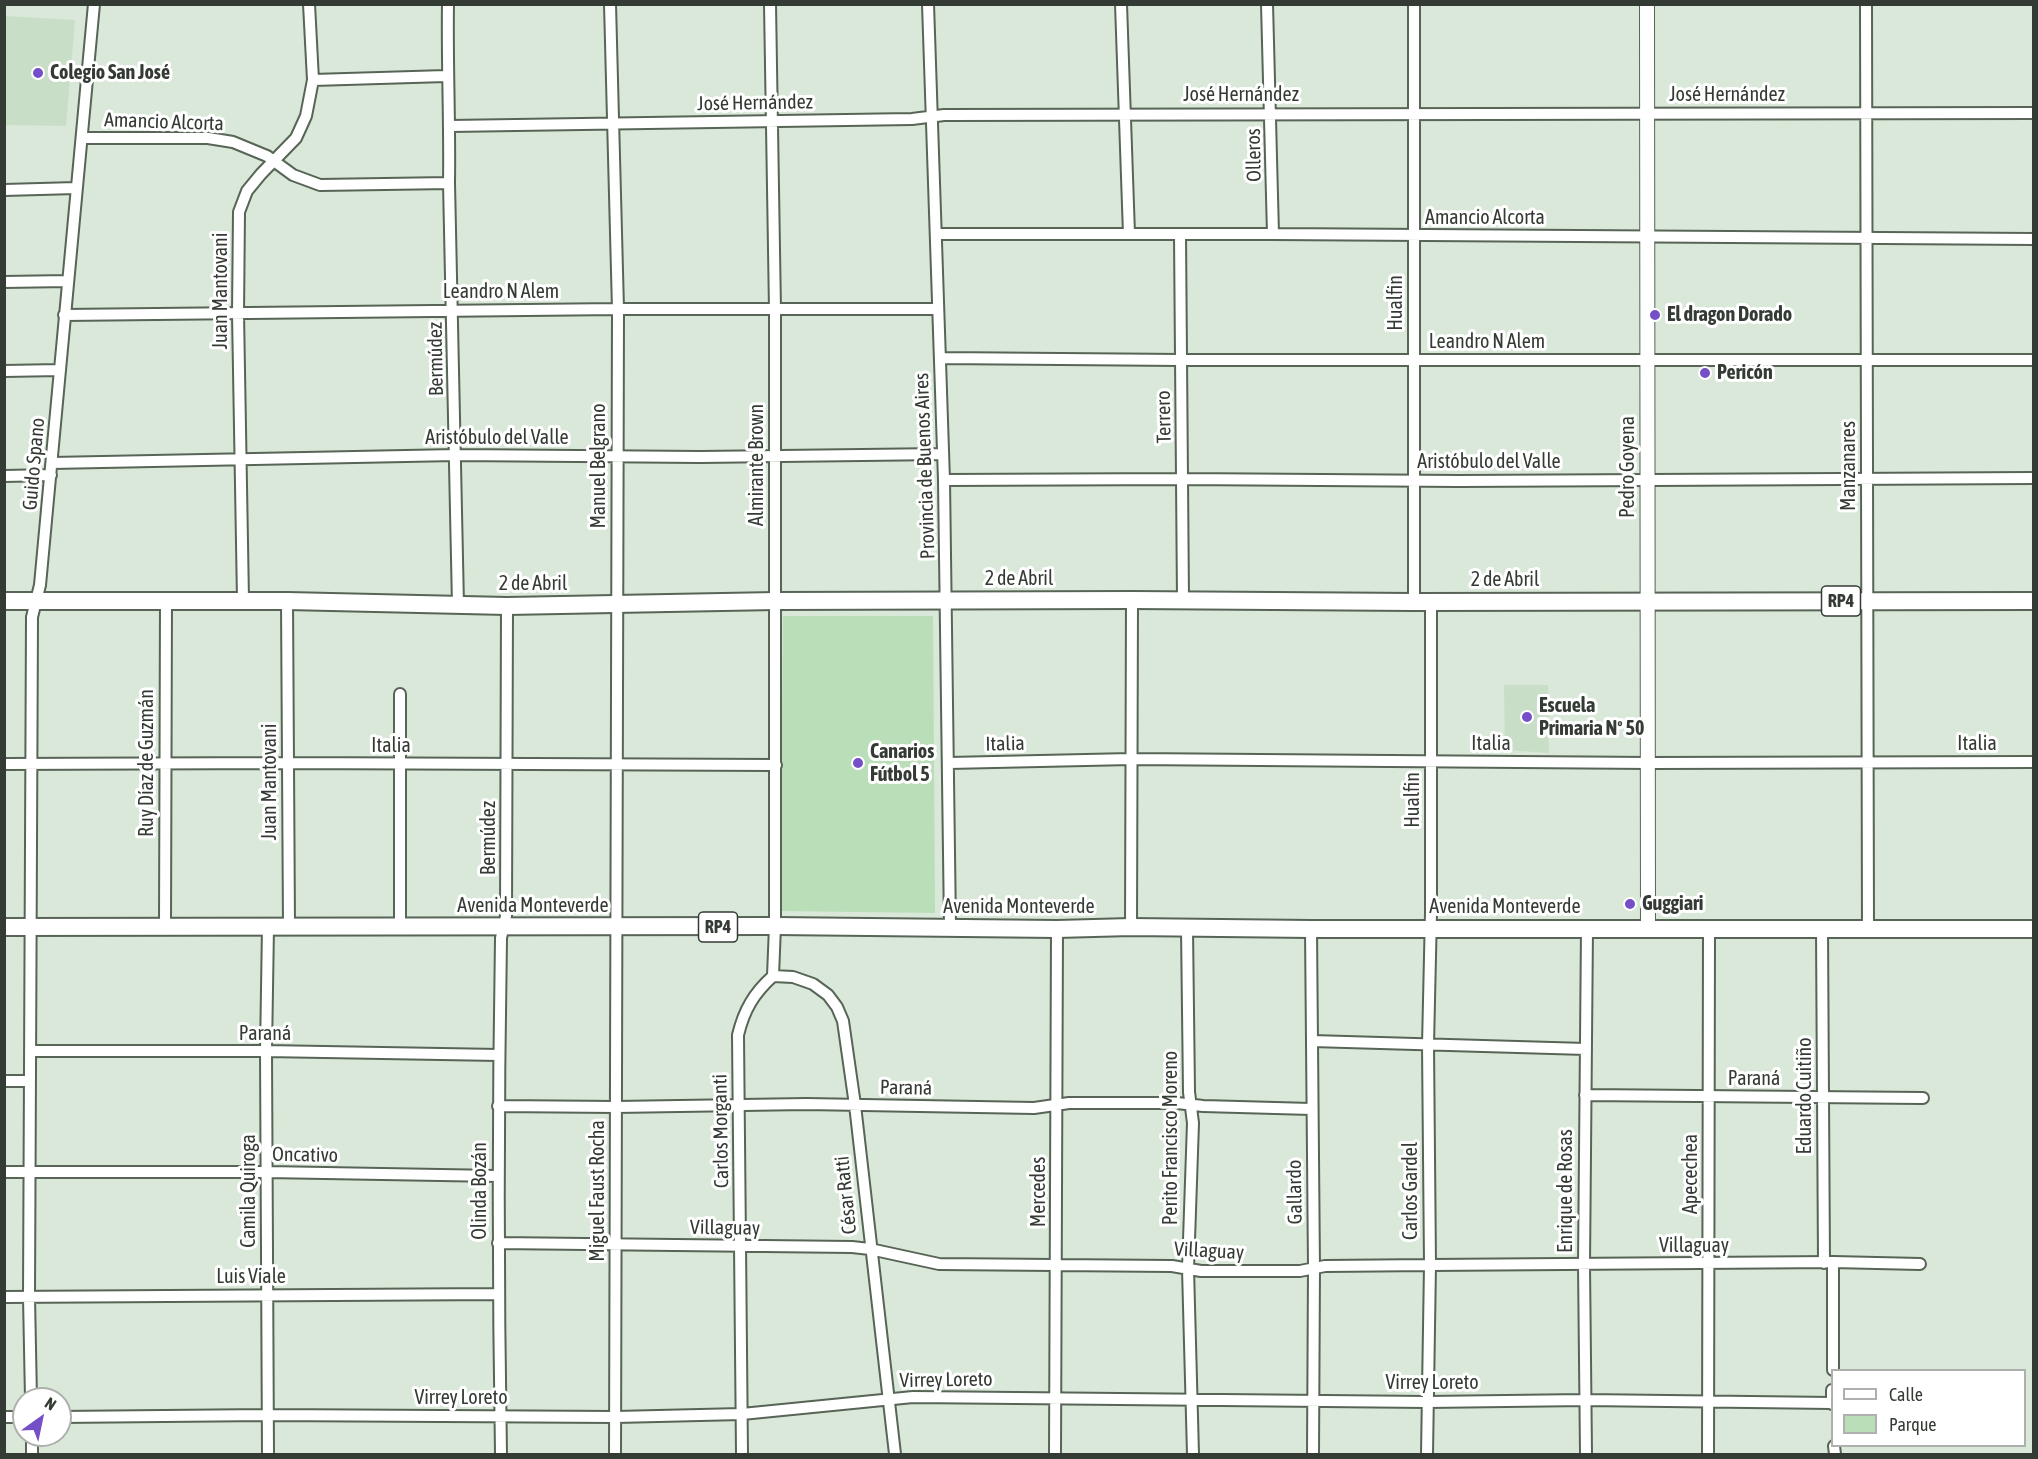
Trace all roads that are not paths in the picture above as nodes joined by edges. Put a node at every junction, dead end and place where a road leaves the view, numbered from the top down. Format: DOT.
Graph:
graph roads {
  1 [pos="94,4"];
  2 [pos="309,4"];
  3 [pos="448,4"];
  4 [pos="610,4"];
  5 [pos="770,4"];
  6 [pos="928,4"];
  7 [pos="1121,4"];
  8 [pos="1267,4"];
  9 [pos="1414,4"];
  10 [pos="1647,4"];
  11 [pos="1866,4"];
  12 [pos="447,76"];
  13 [pos="313,80"];
  14 [pos="1647,112"];
  15 [pos="1271,113"];
  16 [pos="1414,113"];
  17 [pos="2034,113"];
  18 [pos="1125,114"];
  19 [pos="1867,114"];
  20 [pos="932,116"];
  21 [pos="772,120"];
  22 [pos="613,124"];
  23 [pos="450,126"];
  24 [pos="82,138"];
  25 [pos="274,161"];
  26 [pos="449,183"];
  27 [pos="76,188"];
  28 [pos="4,190"];
  29 [pos="937,234"];
  30 [pos="1129,234"];
  31 [pos="1274,234"];
  32 [pos="1180,235"];
  33 [pos="1414,235"];
  34 [pos="1648,236"];
  35 [pos="1866,238"];
  36 [pos="2034,239"];
  37 [pos="68,281"];
  38 [pos="4,282"];
  39 [pos="618,309"];
  40 [pos="938,309"];
  41 [pos="452,310"];
  42 [pos="775,310"];
  43 [pos="238,312"];
  44 [pos="64,315"];
  45 [pos="940,358"];
  46 [pos="1181,360"];
  47 [pos="1414,360"];
  48 [pos="2034,360"];
  49 [pos="1648,361"];
  50 [pos="1867,361"];
  51 [pos="60,370"];
  52 [pos="4,371"];
  53 [pos="943,454"];
  54 [pos="456,455"];
  55 [pos="617,456"];
  56 [pos="775,457"];
  57 [pos="241,459"];
  58 [pos="52,463"];
  59 [pos="4,476"];
  60 [pos="51,476"];
  61 [pos="2034,478"];
  62 [pos="1183,479"];
  63 [pos="1648,479"];
  64 [pos="944,480"];
  65 [pos="1414,480"];
  66 [pos="1866,480"];
  67 [pos="166,600"];
  68 [pos="243,600"];
  69 [pos="1132,600"];
  70 [pos="1183,600"];
  71 [pos="4,601"];
  72 [pos="37,601"];
  73 [pos="287,601"];
  74 [pos="776,601"];
  75 [pos="947,601"];
  76 [pos="1422,601"];
  77 [pos="1648,601"];
  78 [pos="1867,601"];
  79 [pos="2034,601"];
  80 [pos="617,604"];
  81 [pos="458,605"];
  82 [pos="507,606"];
  83 [pos="400,694"];
  84 [pos="1131,759"];
  85 [pos="1867,761"];
  86 [pos="1431,762"];
  87 [pos="2034,762"];
  88 [pos="164,763"];
  89 [pos="287,763"];
  90 [pos="949,763"];
  91 [pos="1649,763"];
  92 [pos="4,764"];
  93 [pos="31,764"];
  94 [pos="399,764"];
  95 [pos="507,764"];
  96 [pos="616,764"];
  97 [pos="776,765"];
  98 [pos="165,926"];
  99 [pos="400,926"];
  100 [pos="775,926"];
  101 [pos="4,927"];
  102 [pos="30,927"];
  103 [pos="268,927"];
  104 [pos="289,927"];
  105 [pos="503,927"];
  106 [pos="615,927"];
  107 [pos="950,927"];
  108 [pos="1131,927"];
  109 [pos="1431,928"];
  110 [pos="1587,928"];
  111 [pos="1868,928"];
  112 [pos="1057,929"];
  113 [pos="1187,929"];
  114 [pos="1311,929"];
  115 [pos="1648,929"];
  116 [pos="1708,929"];
  117 [pos="1822,929"];
  118 [pos="2034,929"];
  119 [pos="773,976"];
  120 [pos="1312,1041"];
  121 [pos="1428,1045"];
  122 [pos="1586,1049"];
  123 [pos="30,1052"];
  124 [pos="266,1052"];
  125 [pos="499,1054"];
  126 [pos="4,1081"];
  127 [pos="30,1081"];
  128 [pos="1585,1095"];
  129 [pos="1822,1096"];
  130 [pos="1709,1097"];
  131 [pos="1923,1098"];
  132 [pos="855,1105"];
  133 [pos="1057,1105"];
  134 [pos="1191,1105"];
  135 [pos="498,1106"];
  136 [pos="738,1106"];
  137 [pos="616,1107"];
  138 [pos="1311,1109"];
  139 [pos="4,1172"];
  140 [pos="29,1172"];
  141 [pos="267,1172"];
  142 [pos="498,1176"];
  143 [pos="498,1243"];
  144 [pos="616,1245"];
  145 [pos="741,1246"];
  146 [pos="870,1249"];
  147 [pos="1829,1262"];
  148 [pos="1708,1264"];
  149 [pos="1920,1264"];
  150 [pos="1430,1265"];
  151 [pos="1584,1265"];
  152 [pos="1056,1266"];
  153 [pos="1188,1269"];
  154 [pos="1314,1269"];
  155 [pos="498,1293"];
  156 [pos="267,1295"];
  157 [pos="4,1297"];
  158 [pos="28,1297"];
  159 [pos="1833,1369"];
  160 [pos="31,1387"];
  161 [pos="1055,1398"];
  162 [pos="1193,1399"];
  163 [pos="888,1400"];
  164 [pos="1585,1400"];
  165 [pos="1313,1401"];
  166 [pos="1708,1401"];
  167 [pos="1427,1402"];
  168 [pos="1831,1403"];
  169 [pos="742,1414"];
  170 [pos="267,1415"];
  171 [pos="500,1416"];
  172 [pos="72,1417"];
  173 [pos="616,1417"];
  174 [pos="268,1455"];
  175 [pos="501,1455"];
  176 [pos="615,1455"];
  177 [pos="742,1455"];
  178 [pos="896,1455"];
  179 [pos="1055,1455"];
  180 [pos="1193,1455"];
  181 [pos="1313,1455"];
  182 [pos="1427,1455"];
  183 [pos="1586,1455"];
  184 [pos="1708,1455"];
  1 -- 24 [label="street, Guido Spano"];
  2 -- 13 [label="street, Juan Mantovani"];
  3 -- 12 [label="street, Bermúdez"];
  4 -- 22 [label="street, Manuel Belgrano"];
  5 -- 21 [label="street, Almirante Brown"];
  6 -- 20 [label="street, Provincia de Buenos Aires"];
  7 -- 18 [label="street"];
  8 -- 15 [label="street, Olleros"];
  9 -- 16 [label="street, Hualfin"];
  10 -- 14 [label="street, Pedro Goyena"];
  11 -- 19 [label="street, Manzanares"];
  12 -- 13 [label="street"];
  12 -- 23 [label="street, Bermúdez"];
  13 -- 25 [label="street, Juan Mantovani"];
  14 -- 16 [label="street, José Hernández"];
  14 -- 19 [label="street, José Hernández"];
  14 -- 34 [label="street, Pedro Goyena"];
  15 -- 16 [label="street, José Hernández"];
  15 -- 18 [label="street, José Hernández"];
  15 -- 31 [label="street, Olleros"];
  16 -- 33 [label="street, Hualfin"];
  17 -- 19 [label="street, José Hernández"];
  18 -- 20 [label="street, José Hernández"];
  18 -- 30 [label="street"];
  19 -- 35 [label="street, Manzanares"];
  20 -- 21 [label="street, José Hernández"];
  20 -- 29 [label="street, Provincia de Buenos Aires"];
  21 -- 22 [label="street, José Hernández"];
  21 -- 42 [label="street, Almirante Brown"];
  22 -- 23 [label="street, José Hernández"];
  22 -- 39 [label="street, Manuel Belgrano"];
  23 -- 26 [label="street, Bermúdez"];
  24 -- 25 [label="street, Amancio Alcorta"];
  24 -- 27 [label="street, Guido Spano"];
  25 -- 26 [label="street, Amancio Alcorta"];
  25 -- 43 [label="street, Juan Mantovani"];
  26 -- 41 [label="street, Bermúdez"];
  27 -- 28 [label="street"];
  27 -- 37 [label="street, Guido Spano"];
  29 -- 30 [label="street, Amancio Alcorta"];
  29 -- 40 [label="street, Provincia de Buenos Aires"];
  30 -- 32 [label="street, Amancio Alcorta"];
  31 -- 32 [label="street, Amancio Alcorta"];
  31 -- 33 [label="street, Amancio Alcorta"];
  32 -- 46 [label="street, Terrero"];
  33 -- 34 [label="street, Amancio Alcorta"];
  33 -- 47 [label="street, Hualfin"];
  34 -- 35 [label="street, Amancio Alcorta"];
  34 -- 49 [label="street, Pedro Goyena"];
  35 -- 36 [label="street, Amancio Alcorta"];
  35 -- 50 [label="street, Manzanares"];
  37 -- 38 [label="street"];
  37 -- 44 [label="street, Guido Spano"];
  39 -- 41 [label="street, Leandro N Alem"];
  39 -- 42 [label="street, Leandro N Alem"];
  39 -- 55 [label="street, Manuel Belgrano"];
  40 -- 42 [label="street, Leandro N Alem"];
  40 -- 45 [label="street, Provincia de Buenos Aires"];
  41 -- 43 [label="street, Leandro N Alem"];
  41 -- 54 [label="street, Bermúdez"];
  42 -- 56 [label="street, Almirante Brown"];
  43 -- 44 [label="street, Leandro N Alem"];
  43 -- 57 [label="street, Juan Mantovani"];
  44 -- 51 [label="street, Guido Spano"];
  45 -- 46 [label="street, Leandro N Alem"];
  45 -- 53 [label="street, Provincia de Buenos Aires"];
  46 -- 47 [label="street, Leandro N Alem"];
  46 -- 62 [label="street, Terrero"];
  47 -- 49 [label="street, Leandro N Alem"];
  47 -- 65 [label="street, Hualfin"];
  48 -- 50 [label="street, Leandro N Alem"];
  49 -- 50 [label="street, Leandro N Alem"];
  49 -- 63 [label="street, Pedro Goyena"];
  50 -- 66 [label="street, Manzanares"];
  51 -- 52 [label="street"];
  51 -- 58 [label="street, Guido Spano"];
  53 -- 56 [label="street, Aristóbulo del Valle"];
  53 -- 64 [label="street, Provincia de Buenos Aires"];
  54 -- 55 [label="street, Aristóbulo del Valle"];
  54 -- 57 [label="street, Aristóbulo del Valle"];
  54 -- 81 [label="street, Bermúdez"];
  55 -- 56 [label="street, Aristóbulo del Valle"];
  55 -- 80 [label="street, Manuel Belgrano"];
  56 -- 74 [label="street, Almirante Brown"];
  57 -- 58 [label="street, Aristóbulo del Valle"];
  57 -- 68 [label="street, Juan Mantovani"];
  58 -- 60 [label="street, Guido Spano"];
  59 -- 60 [label="street"];
  60 -- 72 [label="street, Guido Spano"];
  61 -- 66 [label="street, Aristóbulo del Valle"];
  62 -- 64 [label="street, Aristóbulo del Valle"];
  62 -- 65 [label="street, Aristóbulo del Valle"];
  62 -- 70 [label="street, Terrero"];
  63 -- 65 [label="street, Aristóbulo del Valle"];
  63 -- 66 [label="street, Aristóbulo del Valle"];
  63 -- 77 [label="street, Pedro Goyena"];
  64 -- 75 [label="street, Provincia de Buenos Aires"];
  65 -- 76 [label="street, Hualfin"];
  66 -- 78 [label="street, Manzanares"];
  67 -- 68 [label="main road, 2 de Abril / RP4"];
  67 -- 72 [label="main road, 2 de Abril / RP4"];
  67 -- 88 [label="street, Ruy Díaz de Guzmán"];
  68 -- 73 [label="main road, 2 de Abril / RP4"];
  69 -- 70 [label="main road, 2 de Abril / RP4"];
  69 -- 75 [label="main road, 2 de Abril / RP4"];
  69 -- 84 [label="street"];
  70 -- 76 [label="main road, 2 de Abril / RP4"];
  71 -- 72 [label="main road, 2 de Abril / RP4"];
  72 -- 93 [label="street, Guido Spano"];
  73 -- 81 [label="main road, 2 de Abril / RP4"];
  73 -- 89 [label="street, Juan Mantovani"];
  74 -- 75 [label="main road, 2 de Abril / RP4"];
  74 -- 80 [label="main road, 2 de Abril / RP4"];
  74 -- 97 [label="street, Almirante Brown"];
  75 -- 90 [label="street, Provincia de Buenos Aires"];
  76 -- 77 [label="main road, 2 de Abril / RP4"];
  76 -- 86 [label="street, Hualfin"];
  77 -- 78 [label="main road, 2 de Abril / RP4"];
  77 -- 91 [label="street, Pedro Goyena"];
  78 -- 79 [label="main road, 2 de Abril / RP4"];
  78 -- 85 [label="street, Manzanares"];
  80 -- 82 [label="main road, 2 de Abril / RP4"];
  80 -- 96 [label="street, Manuel Belgrano"];
  81 -- 82 [label="main road, 2 de Abril / RP4"];
  82 -- 95 [label="street, Bermúdez"];
  83 -- 94 [label="street"];
  84 -- 86 [label="street, Italia"];
  84 -- 90 [label="street, Italia"];
  84 -- 108 [label="street"];
  85 -- 87 [label="street, Italia"];
  85 -- 91 [label="street, Italia"];
  85 -- 111 [label="street, Manzanares"];
  86 -- 91 [label="street, Italia"];
  86 -- 109 [label="street, Hualfin"];
  88 -- 89 [label="street, Italia"];
  88 -- 93 [label="street, Italia"];
  88 -- 98 [label="street, Ruy Díaz de Guzmán"];
  89 -- 94 [label="street, Italia"];
  89 -- 104 [label="street, Juan Mantovani"];
  90 -- 107 [label="street, Provincia de Buenos Aires"];
  91 -- 115 [label="street, Pedro Goyena"];
  92 -- 93 [label="street, Italia"];
  93 -- 102 [label="street, Guido Spano"];
  94 -- 95 [label="street, Italia"];
  94 -- 99 [label="street"];
  95 -- 96 [label="street, Italia"];
  95 -- 105 [label="street, Bermúdez"];
  96 -- 97 [label="street, Italia"];
  96 -- 106 [label="street, Manuel Belgrano"];
  97 -- 100 [label="street, Almirante Brown"];
  98 -- 102 [label="main road, Avenida Monteverde / RP4"];
  98 -- 103 [label="main road, Avenida Monteverde / RP4"];
  99 -- 104 [label="main road, Avenida Monteverde / RP4"];
  99 -- 105 [label="main road, Avenida Monteverde / RP4"];
  100 -- 106 [label="main road, Avenida Monteverde / RP4"];
  100 -- 107 [label="main road, Avenida Monteverde / RP4"];
  100 -- 119 [label="street"];
  101 -- 102 [label="main road, Avenida Monteverde / RP4"];
  102 -- 123 [label="street, Guido Spano"];
  103 -- 104 [label="main road, Avenida Monteverde / RP4"];
  103 -- 124 [label="street, Camila Quiroga"];
  105 -- 106 [label="main road, Avenida Monteverde / RP4"];
  105 -- 125 [label="street, Olinda Bozán"];
  106 -- 137 [label="street, Miguel Faust Rocha"];
  107 -- 112 [label="main road, Avenida Monteverde / RP4"];
  108 -- 112 [label="main road, Avenida Monteverde / RP4"];
  108 -- 113 [label="main road, Avenida Monteverde / RP4"];
  109 -- 110 [label="main road, Avenida Monteverde / RP4"];
  109 -- 114 [label="main road, Avenida Monteverde / RP4"];
  109 -- 121 [label="street, Carlos Gardel"];
  110 -- 115 [label="main road, Avenida Monteverde / RP4"];
  110 -- 122 [label="street, Enrique de Rosas"];
  111 -- 117 [label="main road, Avenida Monteverde / RP4"];
  111 -- 118 [label="main road, Avenida Monteverde / RP4"];
  112 -- 133 [label="street, Mercedes"];
  113 -- 114 [label="main road, Avenida Monteverde / RP4"];
  113 -- 134 [label="street, Perito Francisco Moreno"];
  114 -- 120 [label="street, Gallardo"];
  115 -- 116 [label="main road, Avenida Monteverde / RP4"];
  116 -- 117 [label="main road, Avenida Monteverde / RP4"];
  116 -- 130 [label="street, Apecechea"];
  117 -- 129 [label="street, Eduardo Cuitiño"];
  119 -- 132 [label="street, César Ratti"];
  119 -- 136 [label="street, Carlos Morganti"];
  120 -- 121 [label="street"];
  120 -- 138 [label="street, Gallardo"];
  121 -- 122 [label="street"];
  121 -- 150 [label="street, Carlos Gardel"];
  122 -- 128 [label="street, Enrique de Rosas"];
  123 -- 124 [label="street, Paraná"];
  123 -- 127 [label="street, Guido Spano"];
  124 -- 125 [label="street, Paraná"];
  124 -- 141 [label="street, Camila Quiroga"];
  125 -- 135 [label="street, Olinda Bozán"];
  126 -- 127 [label="street"];
  127 -- 140 [label="street, Guido Spano"];
  128 -- 130 [label="street, Paraná"];
  128 -- 151 [label="street, Enrique de Rosas"];
  129 -- 130 [label="street, Paraná"];
  129 -- 131 [label="street, Paraná"];
  129 -- 147 [label="street, Eduardo Cuitiño"];
  130 -- 148 [label="street, Apecechea"];
  132 -- 133 [label="street, Paraná"];
  132 -- 136 [label="street, Paraná"];
  132 -- 146 [label="street, César Ratti"];
  133 -- 134 [label="street, Paraná"];
  133 -- 152 [label="street, Mercedes"];
  134 -- 138 [label="street, Paraná"];
  134 -- 153 [label="street, Perito Francisco Moreno"];
  135 -- 137 [label="street, Paraná"];
  135 -- 142 [label="street, Olinda Bozán"];
  136 -- 137 [label="street, Paraná"];
  136 -- 145 [label="street, Carlos Morganti"];
  137 -- 144 [label="street, Miguel Faust Rocha"];
  138 -- 154 [label="street, Gallardo"];
  139 -- 140 [label="street, Oncativo"];
  140 -- 141 [label="street, Oncativo"];
  140 -- 158 [label="street, Guido Spano"];
  141 -- 142 [label="street, Oncativo"];
  141 -- 156 [label="street, Camila Quiroga"];
  142 -- 143 [label="street, Olinda Bozán"];
  143 -- 144 [label="street, Villaguay"];
  143 -- 155 [label="street, Olinda Bozán"];
  144 -- 145 [label="street, Villaguay"];
  144 -- 173 [label="street, Miguel Faust Rocha"];
  145 -- 146 [label="street, Villaguay"];
  145 -- 169 [label="street, Carlos Morganti"];
  146 -- 152 [label="street, Villaguay"];
  146 -- 163 [label="street, César Ratti"];
  147 -- 148 [label="street, Villaguay"];
  147 -- 149 [label="street, Villaguay"];
  147 -- 159 [label="street, Eduardo Cuitiño"];
  148 -- 151 [label="street, Villaguay"];
  148 -- 166 [label="street, Apecechea"];
  150 -- 151 [label="street, Villaguay"];
  150 -- 154 [label="street, Villaguay"];
  150 -- 167 [label="street, Carlos Gardel"];
  151 -- 164 [label="street, Enrique de Rosas"];
  152 -- 153 [label="street, Villaguay"];
  152 -- 161 [label="street, Mercedes"];
  153 -- 154 [label="street, Villaguay"];
  153 -- 162 [label="street, Perito Francisco Moreno"];
  154 -- 165 [label="street, Gallardo"];
  155 -- 156 [label="street, Luis Viale"];
  155 -- 171 [label="street, Olinda Bozán"];
  156 -- 158 [label="street, Luis Viale"];
  156 -- 170 [label="street, Camila Quiroga"];
  157 -- 158 [label="street, Luis Viale"];
  158 -- 160 [label="street, Guido Spano"];
  161 -- 162 [label="street, Virrey Loreto"];
  161 -- 163 [label="street, Virrey Loreto"];
  161 -- 179 [label="street, Mercedes"];
  162 -- 165 [label="street, Virrey Loreto"];
  162 -- 180 [label="street, Perito Francisco Moreno"];
  163 -- 169 [label="street, Virrey Loreto"];
  163 -- 178 [label="street, César Ratti"];
  164 -- 166 [label="street, Virrey Loreto"];
  164 -- 167 [label="street, Virrey Loreto"];
  164 -- 183 [label="street, Enrique de Rosas"];
  165 -- 167 [label="street, Virrey Loreto"];
  165 -- 181 [label="street, Gallardo"];
  166 -- 168 [label="street, Virrey Loreto"];
  166 -- 184 [label="street, Apecechea"];
  167 -- 182 [label="street, Carlos Gardel"];
  169 -- 173 [label="street, Virrey Loreto"];
  169 -- 177 [label="street, Carlos Morganti"];
  170 -- 171 [label="street, Virrey Loreto"];
  170 -- 172 [label="street, Virrey Loreto"];
  170 -- 174 [label="street, Camila Quiroga"];
  171 -- 173 [label="street, Virrey Loreto"];
  171 -- 175 [label="street, Olinda Bozán"];
  173 -- 176 [label="street, Miguel Faust Rocha"];
}
